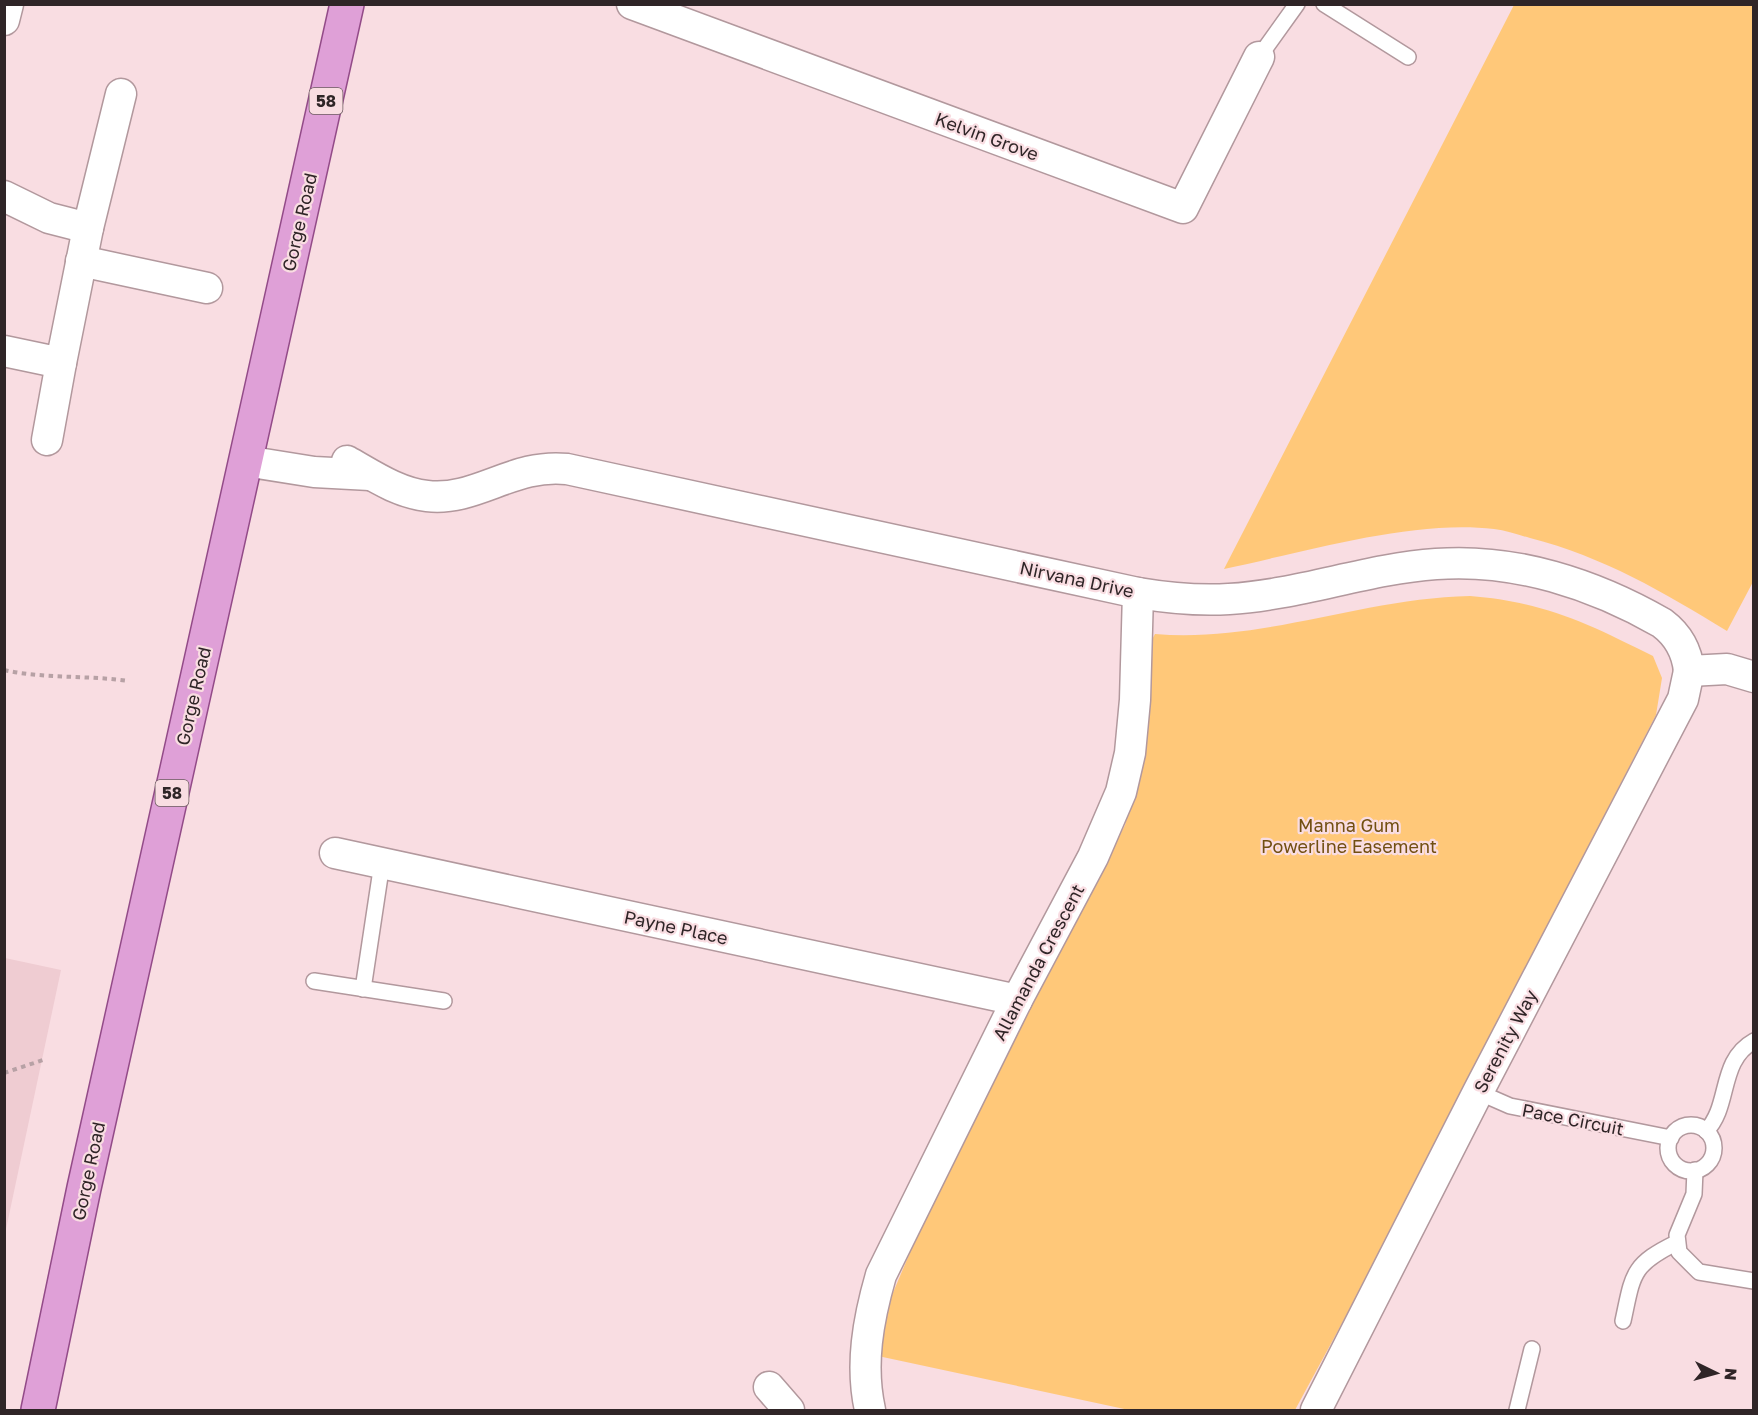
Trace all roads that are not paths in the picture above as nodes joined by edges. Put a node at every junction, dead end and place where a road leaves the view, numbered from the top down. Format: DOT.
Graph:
graph roads {
  1 [pos="8,4"];
  2 [pos="346,4"];
  3 [pos="632,4"];
  4 [pos="1297,4"];
  5 [pos="1324,4"];
  6 [pos="4,20"];
  7 [pos="1259,57"];
  8 [pos="1408,57"];
  9 [pos="121,94"];
  10 [pos="4,196"];
  11 [pos="88,228"];
  12 [pos="81,261"];
  13 [pos="207,288"];
  14 [pos="4,351"];
  15 [pos="61,363"];
  16 [pos="47,440"];
  17 [pos="245,461"];
  18 [pos="1138,593"];
  19 [pos="1689,671"];
  20 [pos="1754,677"];
  21 [pos="335,853"];
  22 [pos="382,863"];
  23 [pos="314,981"];
  24 [pos="363,989"];
  25 [pos="1017,1000"];
  26 [pos="444,1001"];
  27 [pos="1754,1041"];
  28 [pos="1478,1092"];
  29 [pos="1706,1131"];
  30 [pos="1671,1138"];
  31 [pos="1695,1170"];
  32 [pos="1676,1243"];
  33 [pos="1754,1281"];
  34 [pos="872,1314"];
  35 [pos="1623,1321"];
  36 [pos="1532,1349"];
  37 [pos="769,1387"];
  38 [pos="38,1403"];
  39 [pos="789,1410"];
  40 [pos="870,1410"];
  41 [pos="888,1410"];
  42 [pos="1316,1410"];
  43 [pos="1517,1410"];
  1 -- 6 [label="street"];
  2 -- 17 [label="main road, Gorge Road / 58"];
  3 -- 7 [label="street, Kelvin Grove"];
  4 -- 7 [label="lane"];
  5 -- 8 [label="lane"];
  9 -- 11 [label="street"];
  10 -- 11 [label="street"];
  11 -- 12 [label="street"];
  12 -- 13 [label="street"];
  12 -- 15 [label="street"];
  14 -- 15 [label="street"];
  15 -- 16 [label="street"];
  17 -- 18 [label="street, Nirvana Drive"];
  17 -- 38 [label="main road, Gorge Road / 58"];
  18 -- 19 [label="street, Nirvana Drive"];
  18 -- 25 [label="street, Allamanda Crescent"];
  19 -- 20 [label="street"];
  19 -- 28 [label="street, Serenity Way"];
  21 -- 22 [label="street, Payne Place"];
  22 -- 24 [label="lane"];
  22 -- 25 [label="street, Payne Place"];
  23 -- 24 [label="lane"];
  24 -- 26 [label="lane"];
  25 -- 34 [label="street, Allamanda Crescent"];
  27 -- 29 [label="lane"];
  28 -- 30 [label="lane, Pace Circuit"];
  28 -- 42 [label="street, Serenity Way"];
  29 -- 30 [label="lane"];
  29 -- 31 [label="lane"];
  30 -- 31 [label="lane"];
  31 -- 32 [label="lane"];
  32 -- 33 [label="lane"];
  32 -- 35 [label="lane"];
  34 -- 40 [label="street, Allamanda Crescent"];
  34 -- 41 [label="street, Allamanda Crescent"];
  36 -- 43 [label="lane"];
  37 -- 39 [label="street"];
}
